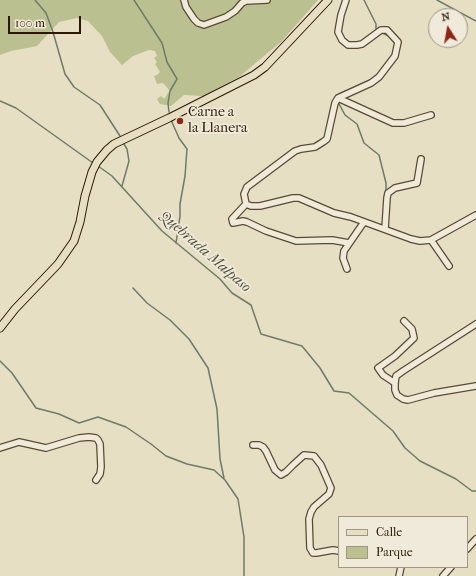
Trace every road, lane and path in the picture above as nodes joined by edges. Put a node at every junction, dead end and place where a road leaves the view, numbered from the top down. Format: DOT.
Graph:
graph roads {
  1 [pos="184,0"];
  2 [pos="267,0"];
  3 [pos="328,0"];
  4 [pos="346,0"];
  5 [pos="338,98"];
  6 [pos="431,115"];
  7 [pos="421,159"];
  8 [pos="246,204"];
  9 [pos="476,215"];
  10 [pos="364,222"];
  11 [pos="385,229"];
  12 [pos="431,240"];
  13 [pos="349,243"];
  14 [pos="449,266"];
  15 [pos="346,269"];
  16 [pos="404,321"];
  17 [pos="476,324"];
  18 [pos="0,328"];
  19 [pos="395,383"];
  20 [pos="476,386"];
  21 [pos="253,445"];
  22 [pos="0,448"];
  23 [pos="96,480"];
  24 [pos="476,539"];
  25 [pos="468,548"];
  26 [pos="338,551"];
  27 [pos="450,568"];
  28 [pos="443,576"];
  1 -- 2 [label="street"];
  3 -- 18 [label="main road"];
  4 -- 5 [label="street"];
  5 -- 6 [label="street"];
  5 -- 8 [label="street"];
  7 -- 11 [label="street"];
  8 -- 10 [label="street"];
  8 -- 13 [label="street"];
  9 -- 12 [label="street"];
  10 -- 11 [label="street"];
  10 -- 13 [label="street"];
  11 -- 12 [label="street"];
  12 -- 14 [label="street"];
  13 -- 15 [label="street"];
  16 -- 19 [label="street"];
  17 -- 19 [label="street"];
  19 -- 20 [label="street"];
  21 -- 26 [label="street"];
  22 -- 23 [label="street"];
  24 -- 25 [label="street"];
  27 -- 28 [label="street"];
}
